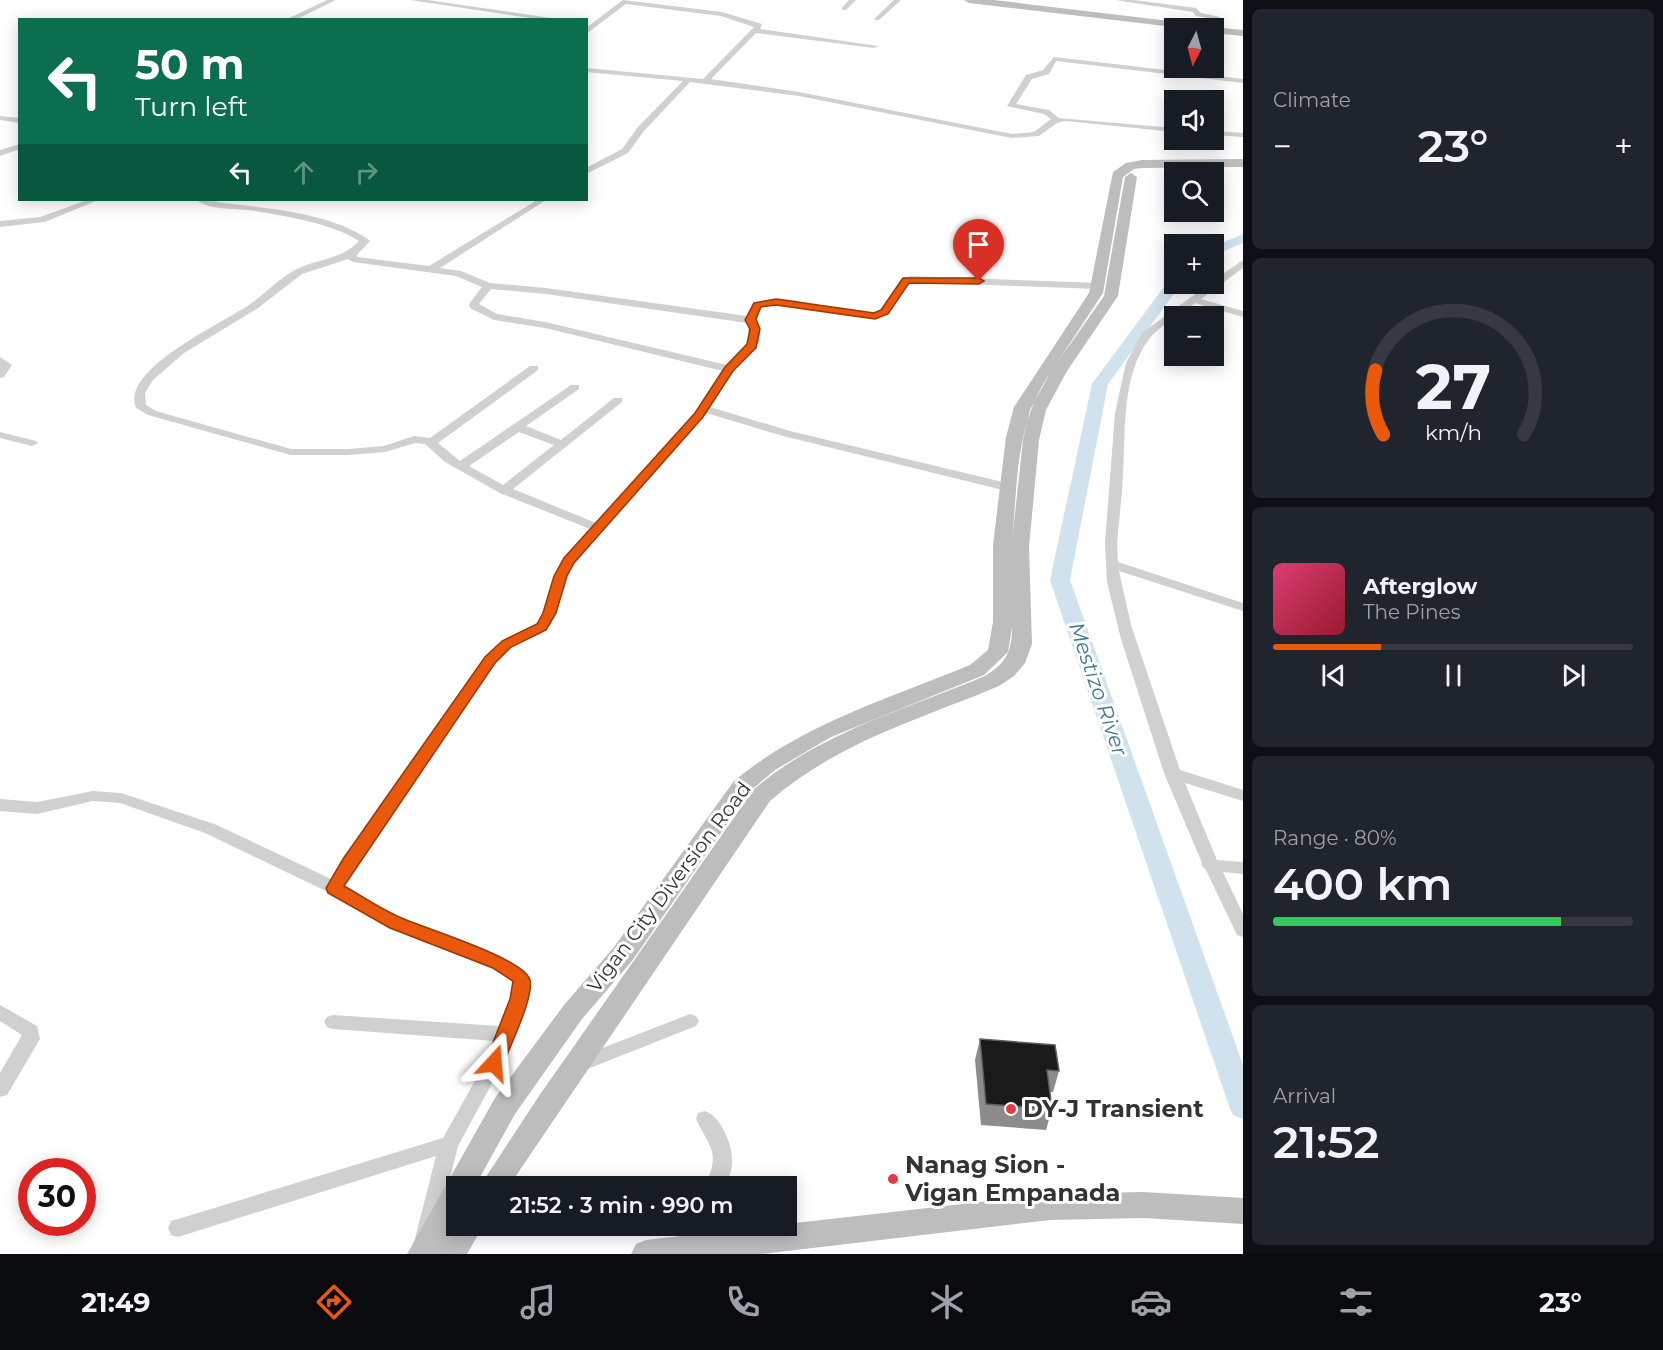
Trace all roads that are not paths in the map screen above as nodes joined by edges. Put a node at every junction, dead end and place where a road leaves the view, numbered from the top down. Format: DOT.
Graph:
graph roads {
  1 [pos="333,0"];
  2 [pos="413,0"];
  3 [pos="446,0"];
  4 [pos="853,0"];
  5 [pos="898,0"];
  6 [pos="969,0"];
  7 [pos="1118,0"];
  8 [pos="472,1"];
  9 [pos="626,1"];
  10 [pos="1165,6"];
  11 [pos="489,9"];
  12 [pos="844,9"];
  13 [pos="292,18"];
  14 [pos="478,18"];
  15 [pos="549,18"];
  16 [pos="1217,18"];
  17 [pos="877,20"];
  18 [pos="1161,24"];
  19 [pos="1164,24"];
  20 [pos="590,25"];
  21 [pos="1224,30"];
  22 [pos="755,31"];
  23 [pos="1243,33"];
  24 [pos="874,46"];
  25 [pos="588,70"];
  26 [pos="689,79"];
  27 [pos="705,81"];
  28 [pos="1243,81"];
  29 [pos="0,118"];
  30 [pos="1057,120"];
  31 [pos="18,121"];
  32 [pos="1164,129"];
  33 [pos="1224,134"];
  34 [pos="1243,135"];
  35 [pos="18,147"];
  36 [pos="0,153"];
  37 [pos="1243,165"];
  38 [pos="588,171"];
  39 [pos="92,201"];
  40 [pos="204,201"];
  41 [pos="541,201"];
  42 [pos="1115,222"];
  43 [pos="0,224"];
  44 [pos="351,255"];
  45 [pos="1243,263"];
  46 [pos="431,269"];
  47 [pos="488,286"];
  48 [pos="1098,286"];
  49 [pos="1194,300"];
  50 [pos="1243,314"];
  51 [pos="750,320"];
  52 [pos="0,360"];
  53 [pos="534,368"];
  54 [pos="729,369"];
  55 [pos="0,375"];
  56 [pos="575,387"];
  57 [pos="618,400"];
  58 [pos="704,409"];
  59 [pos="517,427"];
  60 [pos="0,435"];
  61 [pos="432,442"];
  62 [pos="32,443"];
  63 [pos="562,444"];
  64 [pos="460,467"];
  65 [pos="504,490"];
  66 [pos="1013,495"];
  67 [pos="596,527"];
  68 [pos="1111,564"];
  69 [pos="1243,607"];
  70 [pos="1172,773"];
  71 [pos="1243,796"];
  72 [pos="0,805"];
  73 [pos="1209,865"];
  74 [pos="1243,868"];
  75 [pos="334,888"];
  76 [pos="1243,930"];
  77 [pos="0,1012"];
  78 [pos="573,1012"];
  79 [pos="690,1021"];
  80 [pos="333,1022"];
  81 [pos="601,1027"];
  82 [pos="504,1034"];
  83 [pos="573,1067"];
  84 [pos="0,1089"];
  85 [pos="705,1119"];
  86 [pos="449,1144"];
  87 [pos="466,1176"];
  88 [pos="501,1176"];
  89 [pos="720,1176"];
  90 [pos="446,1211"];
  91 [pos="1243,1211"];
  92 [pos="178,1228"];
  93 [pos="462,1236"];
  94 [pos="687,1238"];
  95 [pos="422,1254"];
  96 [pos="450,1254"];
  97 [pos="646,1254"];
  1 -- 13 [label="street"];
  2 -- 11 [label="street"];
  3 -- 8 [label="street"];
  4 -- 12 [label="street"];
  5 -- 17 [label="street"];
  6 -- 18 [label="main road"];
  7 -- 10 [label="street"];
  8 -- 11 [label="street"];
  9 -- 20 [label="street"];
  9 -- 22 [label="street"];
  10 -- 16 [label="street"];
  10 -- 18 [label="street"];
  11 -- 14 [label="street"];
  11 -- 15 [label="street"];
  18 -- 19 [label="main road"];
  21 -- 23 [label="main road"];
  22 -- 24 [label="street"];
  22 -- 27 [label="street"];
  25 -- 26 [label="street"];
  26 -- 27 [label="street"];
  26 -- 38 [label="street"];
  27 -- 30 [label="street"];
  28 -- 30 [label="street"];
  29 -- 31 [label="street"];
  30 -- 32 [label="street"];
  33 -- 34 [label="street"];
  35 -- 36 [label="street"];
  37 -- 42 [label="main road, Vigan City Diversion Road"];
  39 -- 43 [label="street"];
  40 -- 44 [label="street"];
  41 -- 46 [label="street"];
  42 -- 48 [label="main road, Vigan City Diversion Road"];
  42 -- 66 [label="main road, Vigan City Diversion Road"];
  44 -- 46 [label="street"];
  44 -- 61 [label="street"];
  45 -- 49 [label="street"];
  46 -- 47 [label="street"];
  47 -- 51 [label="street"];
  47 -- 54 [label="street"];
  48 -- 51 [label="street"];
  48 -- 66 [label="main road, Vigan City Diversion Road"];
  49 -- 50 [label="street"];
  49 -- 68 [label="street"];
  51 -- 54 [label="street"];
  52 -- 55 [label="street"];
  53 -- 61 [label="street"];
  54 -- 58 [label="street"];
  56 -- 59 [label="street"];
  57 -- 63 [label="street"];
  58 -- 66 [label="street"];
  58 -- 67 [label="street"];
  59 -- 63 [label="street"];
  59 -- 64 [label="street"];
  60 -- 62 [label="street"];
  61 -- 64 [label="street"];
  63 -- 65 [label="street"];
  64 -- 65 [label="street"];
  65 -- 67 [label="street"];
  66 -- 78 [label="main road, Vigan City Diversion Road"];
  66 -- 81 [label="main road, Vigan City Diversion Road"];
  67 -- 75 [label="street"];
  68 -- 69 [label="street"];
  68 -- 70 [label="street"];
  70 -- 71 [label="street"];
  70 -- 73 [label="street"];
  72 -- 75 [label="street"];
  73 -- 74 [label="street"];
  73 -- 76 [label="street"];
  75 -- 82 [label="street"];
  77 -- 84 [label="street"];
  78 -- 81 [label="main road"];
  78 -- 87 [label="main road, Vigan City Diversion Road"];
  79 -- 83 [label="street"];
  80 -- 82 [label="street"];
  81 -- 83 [label="main road, Vigan City Diversion Road"];
  82 -- 86 [label="street"];
  83 -- 88 [label="main road, Vigan City Diversion Road"];
  85 -- 89 [label="street"];
  86 -- 92 [label="street"];
  86 -- 95 [label="street"];
  90 -- 95 [label="main road"];
  91 -- 94 [label="main road"];
  93 -- 96 [label="main road"];
  94 -- 97 [label="main road"];
}
